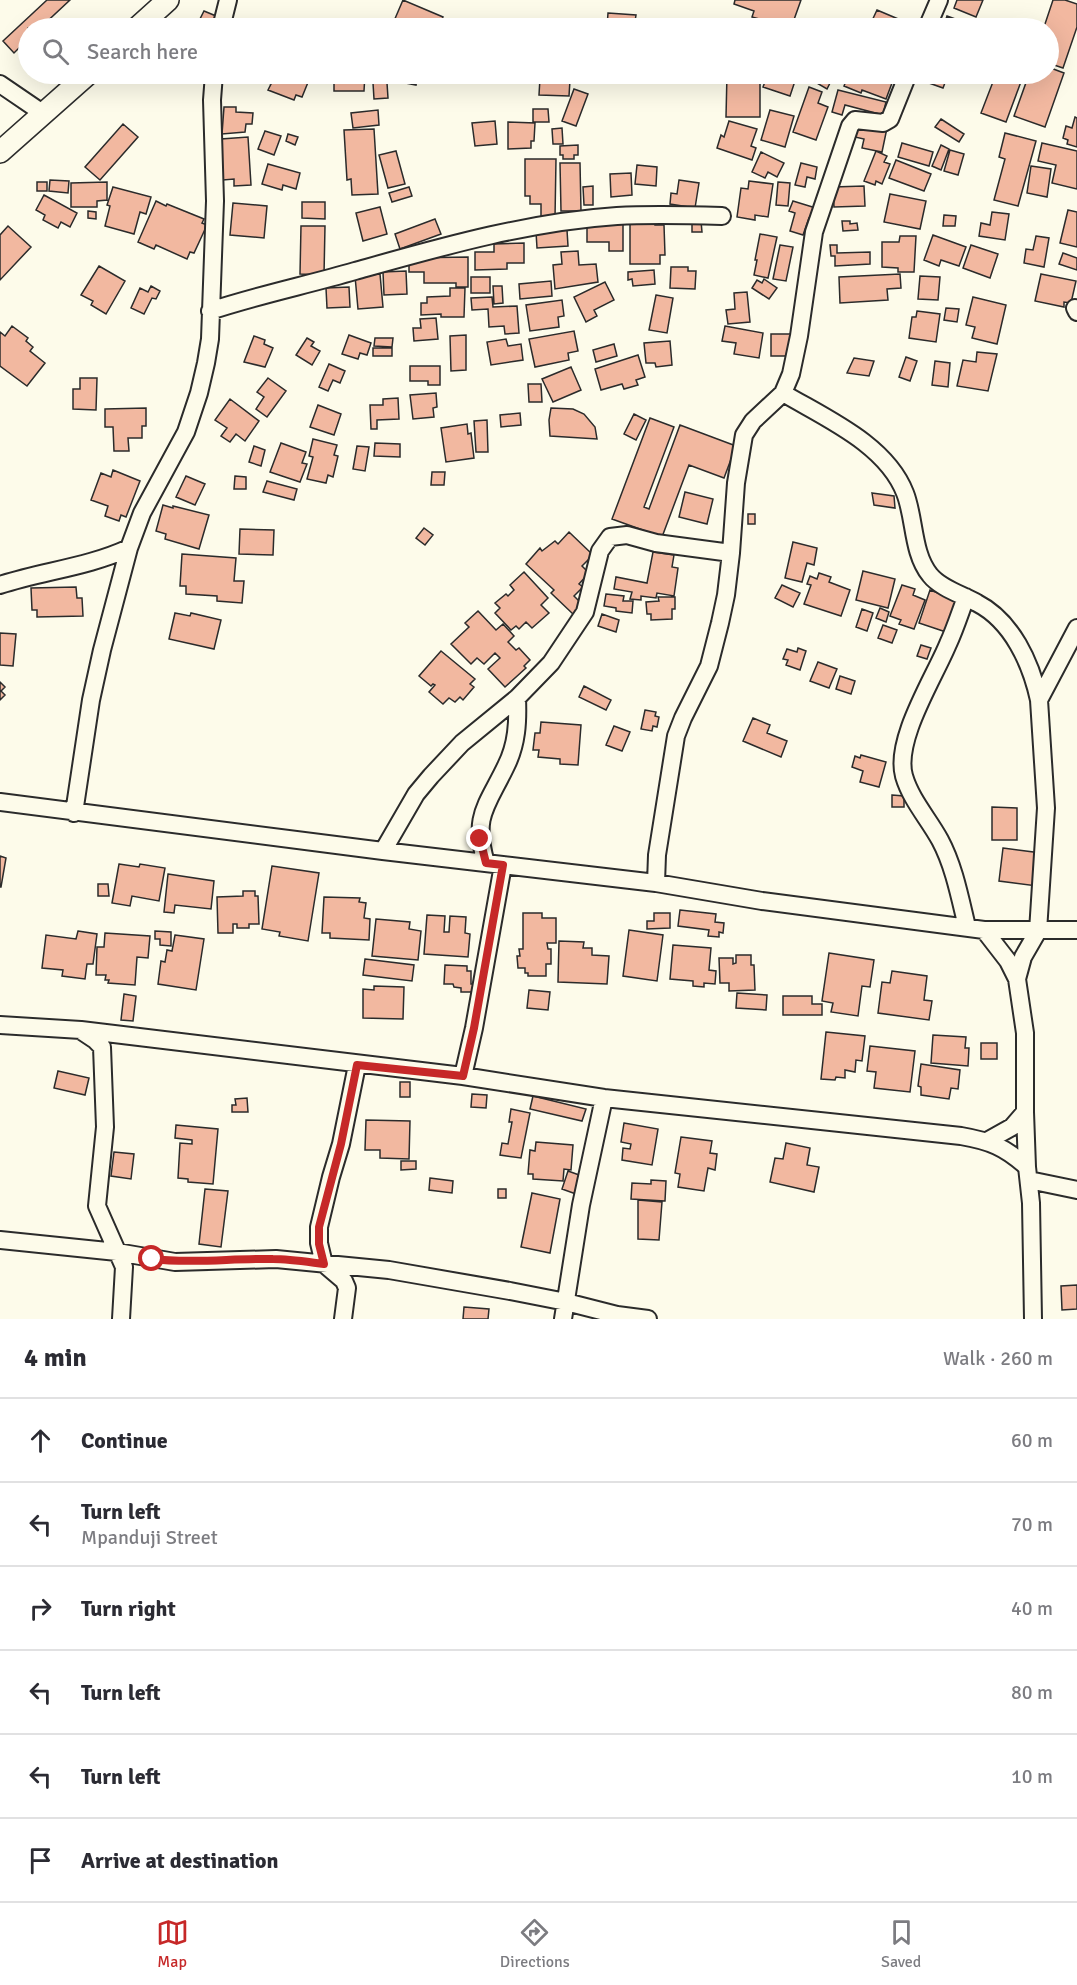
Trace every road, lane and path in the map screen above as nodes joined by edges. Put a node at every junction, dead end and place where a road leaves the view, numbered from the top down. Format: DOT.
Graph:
graph roads {
  1 [pos="168,0"];
  2 [pos="228,0"];
  3 [pos="939,0"];
  4 [pos="148,18"];
  5 [pos="224,18"];
  6 [pos="931,18"];
  7 [pos="0,84"];
  8 [pos="77,84"];
  9 [pos="213,84"];
  10 [pos="904,84"];
  11 [pos="44,114"];
  12 [pos="0,152"];
  13 [pos="722,216"];
  14 [pos="210,311"];
  15 [pos="783,393"];
  16 [pos="129,548"];
  17 [pos="731,553"];
  18 [pos="0,585"];
  19 [pos="966,597"];
  20 [pos="1077,628"];
  21 [pos="517,698"];
  22 [pos="1040,700"];
  23 [pos="0,802"];
  24 [pos="74,813"];
  25 [pos="383,851"];
  26 [pos="486,863"];
  27 [pos="503,865"];
  28 [pos="656,883"];
  29 [pos="967,927"];
  30 [pos="984,930"];
  31 [pos="1077,930"];
  32 [pos="1038,931"];
  33 [pos="1017,979"];
  34 [pos="0,1025"];
  35 [pos="81,1030"];
  36 [pos="357,1065"];
  37 [pos="463,1076"];
  38 [pos="604,1098"];
  39 [pos="1025,1112"];
  40 [pos="987,1141"];
  41 [pos="1028,1174"];
  42 [pos="1077,1190"];
  43 [pos="0,1240"];
  44 [pos="117,1252"];
  45 [pos="324,1264"];
  46 [pos="567,1302"];
  47 [pos="121,1319"];
  48 [pos="343,1319"];
  49 [pos="563,1319"];
  50 [pos="648,1319"];
  51 [pos="1033,1319"];
  1 -- 4 [label="street"];
  2 -- 5 [label="street"];
  3 -- 6 [label="street"];
  7 -- 11 [label="street"];
  8 -- 11 [label="street"];
  9 -- 14 [label="street"];
  10 -- 15 [label="street"];
  11 -- 12 [label="street"];
  13 -- 14 [label="street"];
  14 -- 16 [label="street"];
  15 -- 17 [label="street"];
  15 -- 19 [label="street"];
  16 -- 18 [label="street"];
  16 -- 24 [label="street"];
  17 -- 21 [label="street"];
  17 -- 28 [label="street"];
  19 -- 22 [label="street"];
  19 -- 29 [label="street"];
  20 -- 22 [label="street"];
  21 -- 25 [label="street"];
  21 -- 26 [label="street"];
  22 -- 32 [label="street"];
  23 -- 24 [label="street"];
  24 -- 25 [label="street"];
  25 -- 26 [label="street"];
  26 -- 27 [label="street"];
  27 -- 28 [label="street"];
  27 -- 37 [label="street"];
  28 -- 29 [label="street"];
  29 -- 30 [label="street"];
  30 -- 32 [label="street"];
  30 -- 33 [label="street"];
  31 -- 32 [label="street"];
  32 -- 33 [label="street"];
  33 -- 39 [label="street"];
  34 -- 35 [label="street"];
  35 -- 36 [label="street"];
  35 -- 44 [label="street"];
  36 -- 37 [label="street"];
  36 -- 45 [label="street"];
  37 -- 38 [label="street"];
  38 -- 40 [label="street"];
  38 -- 46 [label="street"];
  39 -- 40 [label="street"];
  39 -- 41 [label="street"];
  40 -- 41 [label="street"];
  41 -- 42 [label="street"];
  41 -- 51 [label="street"];
  43 -- 44 [label="street"];
  44 -- 45 [label="street"];
  44 -- 47 [label="street"];
  45 -- 46 [label="street"];
  45 -- 48 [label="street"];
  46 -- 49 [label="street"];
  46 -- 50 [label="street"];
}
